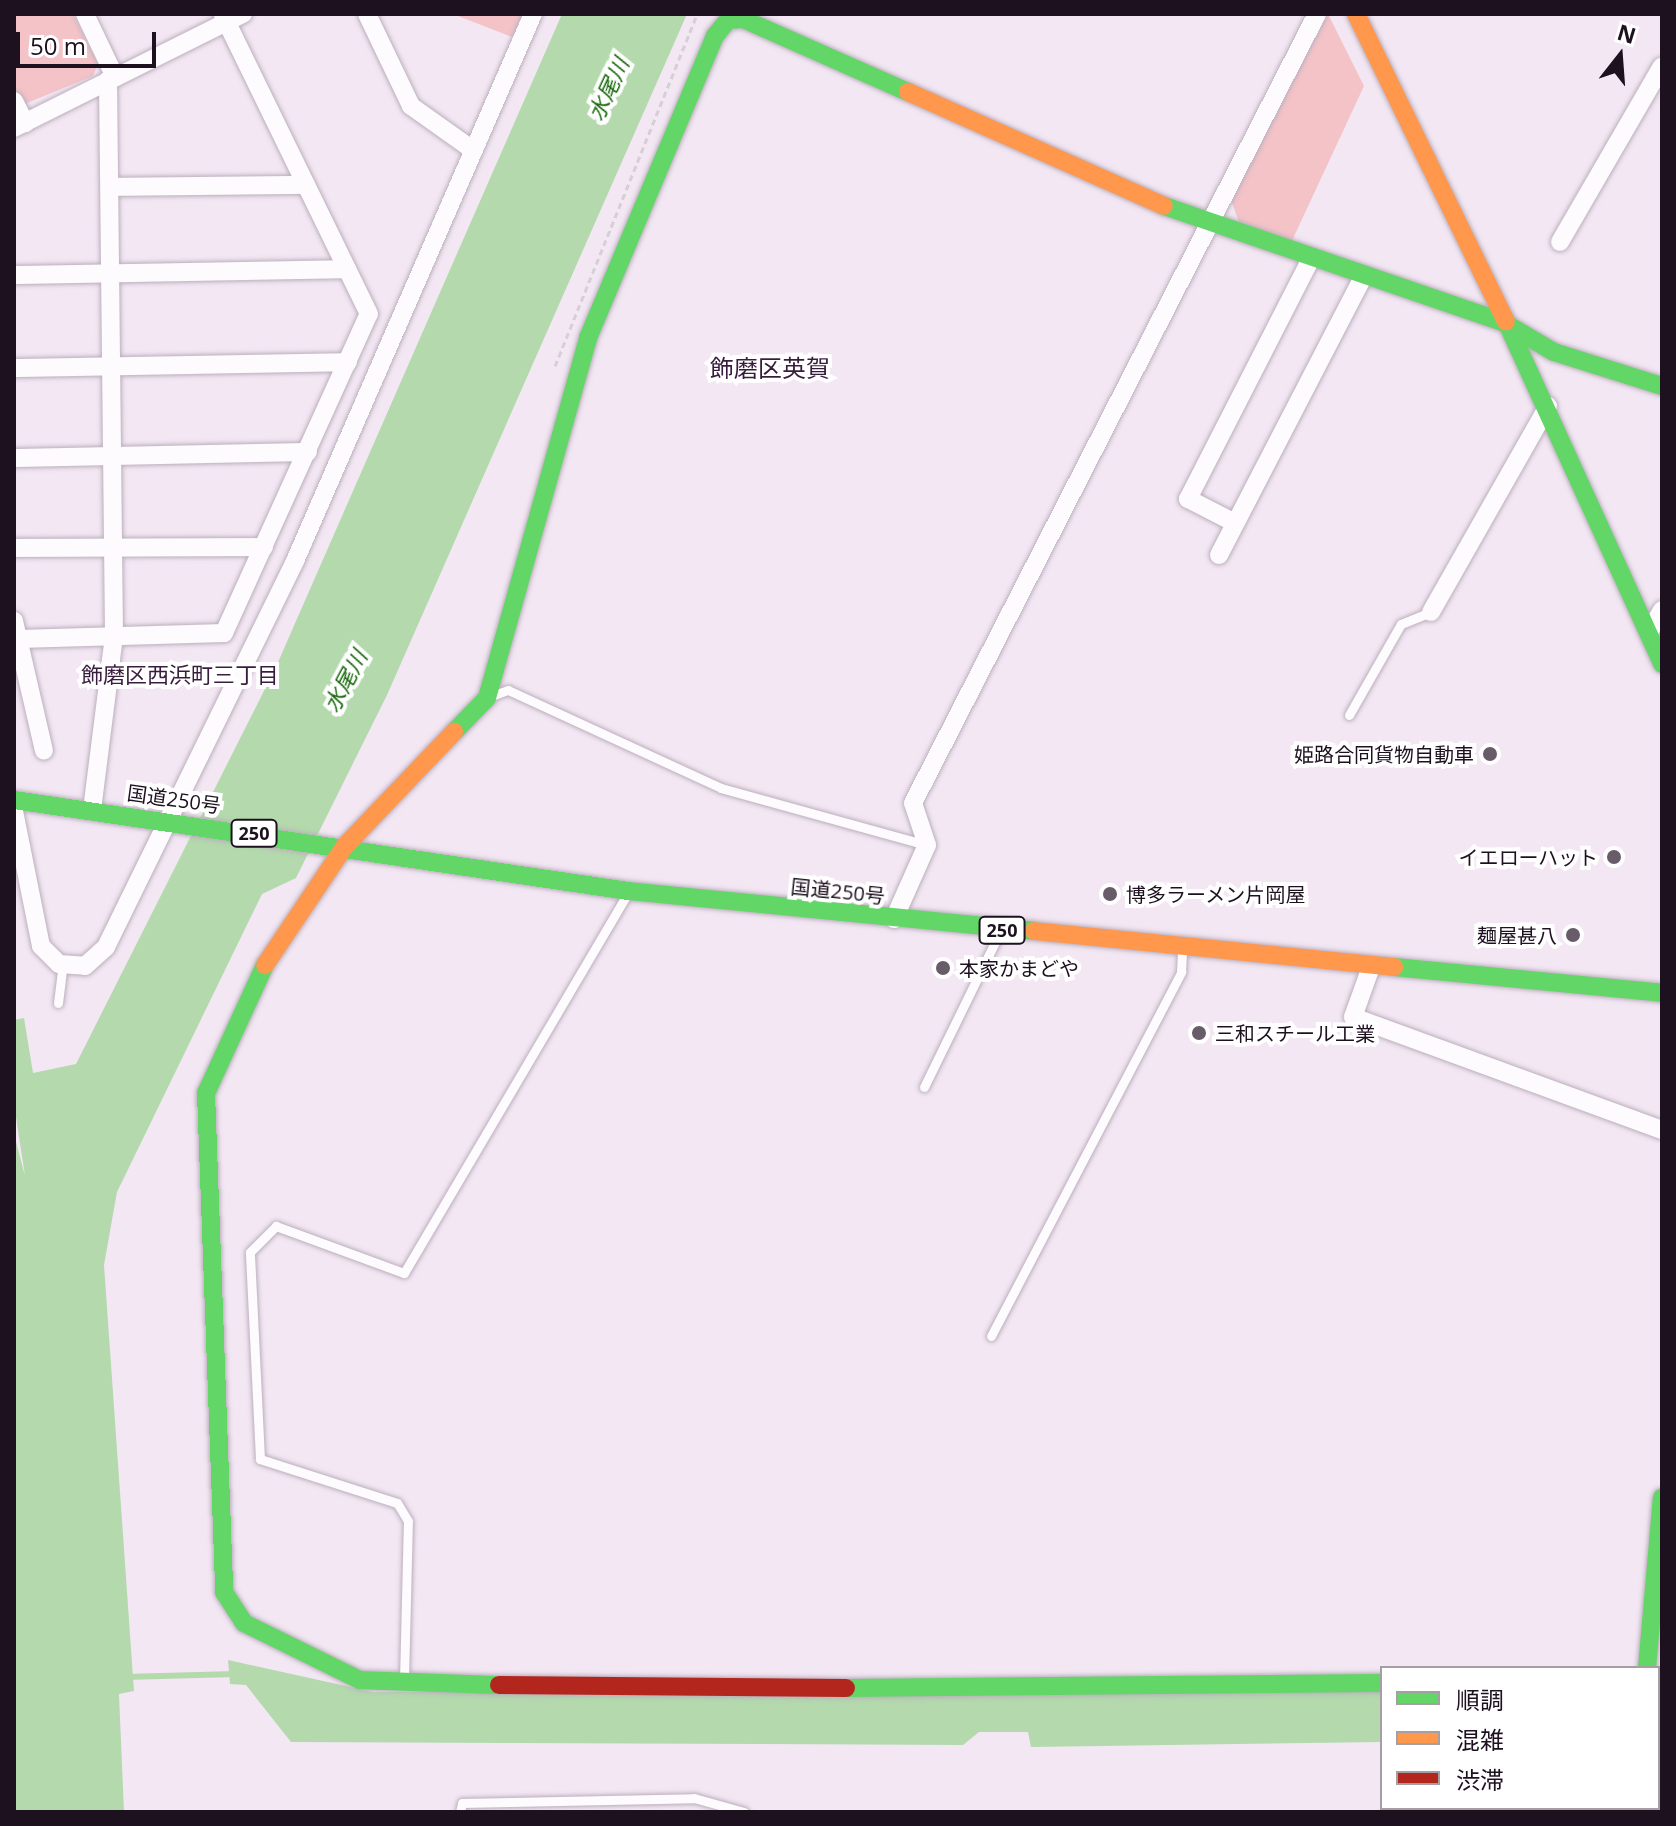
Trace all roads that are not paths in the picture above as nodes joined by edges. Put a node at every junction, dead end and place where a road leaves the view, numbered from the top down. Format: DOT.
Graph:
graph roads {
  1 [pos="85,14"];
  2 [pos="367,14"];
  3 [pos="533,14"];
  4 [pos="1317,14"];
  5 [pos="1356,14"];
  6 [pos="231,17"];
  7 [pos="1662,66"];
  8 [pos="112,79"];
  9 [pos="14,101"];
  10 [pos="20,126"];
  11 [pos="473,150"];
  12 [pos="306,185"];
  13 [pos="110,187"];
  14 [pos="1207,225"];
  15 [pos="1560,242"];
  16 [pos="1308,264"];
  17 [pos="347,269"];
  18 [pos="110,272"];
  19 [pos="14,275"];
  20 [pos="1361,281"];
  21 [pos="1503,322"];
  22 [pos="348,362"];
  23 [pos="111,365"];
  24 [pos="14,368"];
  25 [pos="1662,386"];
  26 [pos="1548,406"];
  27 [pos="308,452"];
  28 [pos="113,456"];
  29 [pos="14,458"];
  30 [pos="1235,523"];
  31 [pos="113,546"];
  32 [pos="264,547"];
  33 [pos="14,548"];
  34 [pos="1219,555"];
  35 [pos="1662,610"];
  36 [pos="1431,612"];
  37 [pos="1651,629"];
  38 [pos="16,630"];
  39 [pos="114,635"];
  40 [pos="1662,664"];
  41 [pos="487,698"];
  42 [pos="1349,715"];
  43 [pos="44,751"];
  44 [pos="14,800"];
  45 [pos="92,810"];
  46 [pos="14,811"];
  47 [pos="164,820"];
  48 [pos="927,845"];
  49 [pos="345,846"];
  50 [pos="628,891"];
  51 [pos="894,919"];
  52 [pos="1001,930"];
  53 [pos="1182,948"];
  54 [pos="63,965"];
  55 [pos="1371,967"];
  56 [pos="1662,993"];
  57 [pos="58,1003"];
  58 [pos="924,1087"];
  59 [pos="1662,1130"];
  60 [pos="991,1336"];
  61 [pos="1662,1498"];
  62 [pos="1647,1666"];
  63 [pos="1380,1683"];
  64 [pos="404,1684"];
  65 [pos="460,1812"];
  66 [pos="744,1812"];
  1 -- 8 [label="street"];
  2 -- 11 [label="street"];
  3 -- 11 [label="street"];
  4 -- 14 [label="street"];
  5 -- 21 [label="main road"];
  6 -- 8 [label="street"];
  6 -- 12 [label="street"];
  7 -- 15 [label="street"];
  8 -- 10 [label="street"];
  8 -- 13 [label="street"];
  9 -- 10 [label="street"];
  11 -- 47 [label="street"];
  12 -- 13 [label="street"];
  12 -- 17 [label="street"];
  13 -- 18 [label="street"];
  14 -- 16 [label="main road"];
  14 -- 41 [label="main road"];
  14 -- 48 [label="street"];
  16 -- 20 [label="main road"];
  16 -- 30 [label="street"];
  17 -- 18 [label="street"];
  17 -- 22 [label="street"];
  18 -- 19 [label="street"];
  18 -- 23 [label="street"];
  20 -- 21 [label="main road"];
  20 -- 30 [label="street"];
  21 -- 25 [label="main road"];
  21 -- 26 [label="main road"];
  22 -- 23 [label="street"];
  22 -- 27 [label="street"];
  23 -- 24 [label="street"];
  23 -- 28 [label="street"];
  26 -- 36 [label="street"];
  26 -- 37 [label="main road"];
  27 -- 28 [label="street"];
  27 -- 32 [label="street"];
  28 -- 29 [label="street"];
  28 -- 31 [label="street"];
  30 -- 34 [label="street"];
  31 -- 32 [label="street"];
  31 -- 33 [label="street"];
  31 -- 39 [label="street"];
  32 -- 39 [label="street"];
  35 -- 37 [label="street"];
  36 -- 42 [label="lane"];
  37 -- 40 [label="main road"];
  38 -- 39 [label="street"];
  38 -- 43 [label="street"];
  39 -- 45 [label="street"];
  41 -- 48 [label="lane"];
  41 -- 49 [label="main road"];
  44 -- 45 [label="main road, 国道250号 / 250"];
  45 -- 47 [label="main road, 国道250号 / 250"];
  46 -- 54 [label="street"];
  47 -- 49 [label="main road, 国道250号 / 250"];
  47 -- 54 [label="street"];
  48 -- 51 [label="street"];
  49 -- 50 [label="main road, 国道250号 / 250"];
  49 -- 64 [label="main road"];
  50 -- 51 [label="main road, 国道250号 / 250"];
  50 -- 64 [label="lane"];
  51 -- 52 [label="main road, 国道250号 / 250"];
  52 -- 53 [label="main road, 国道250号 / 250"];
  52 -- 58 [label="lane"];
  53 -- 55 [label="main road, 国道250号 / 250"];
  53 -- 60 [label="lane"];
  54 -- 57 [label="lane"];
  55 -- 56 [label="main road, 国道250号 / 250"];
  55 -- 59 [label="street"];
  61 -- 62 [label="main road"];
  63 -- 64 [label="main road"];
  65 -- 66 [label="lane"];
}
